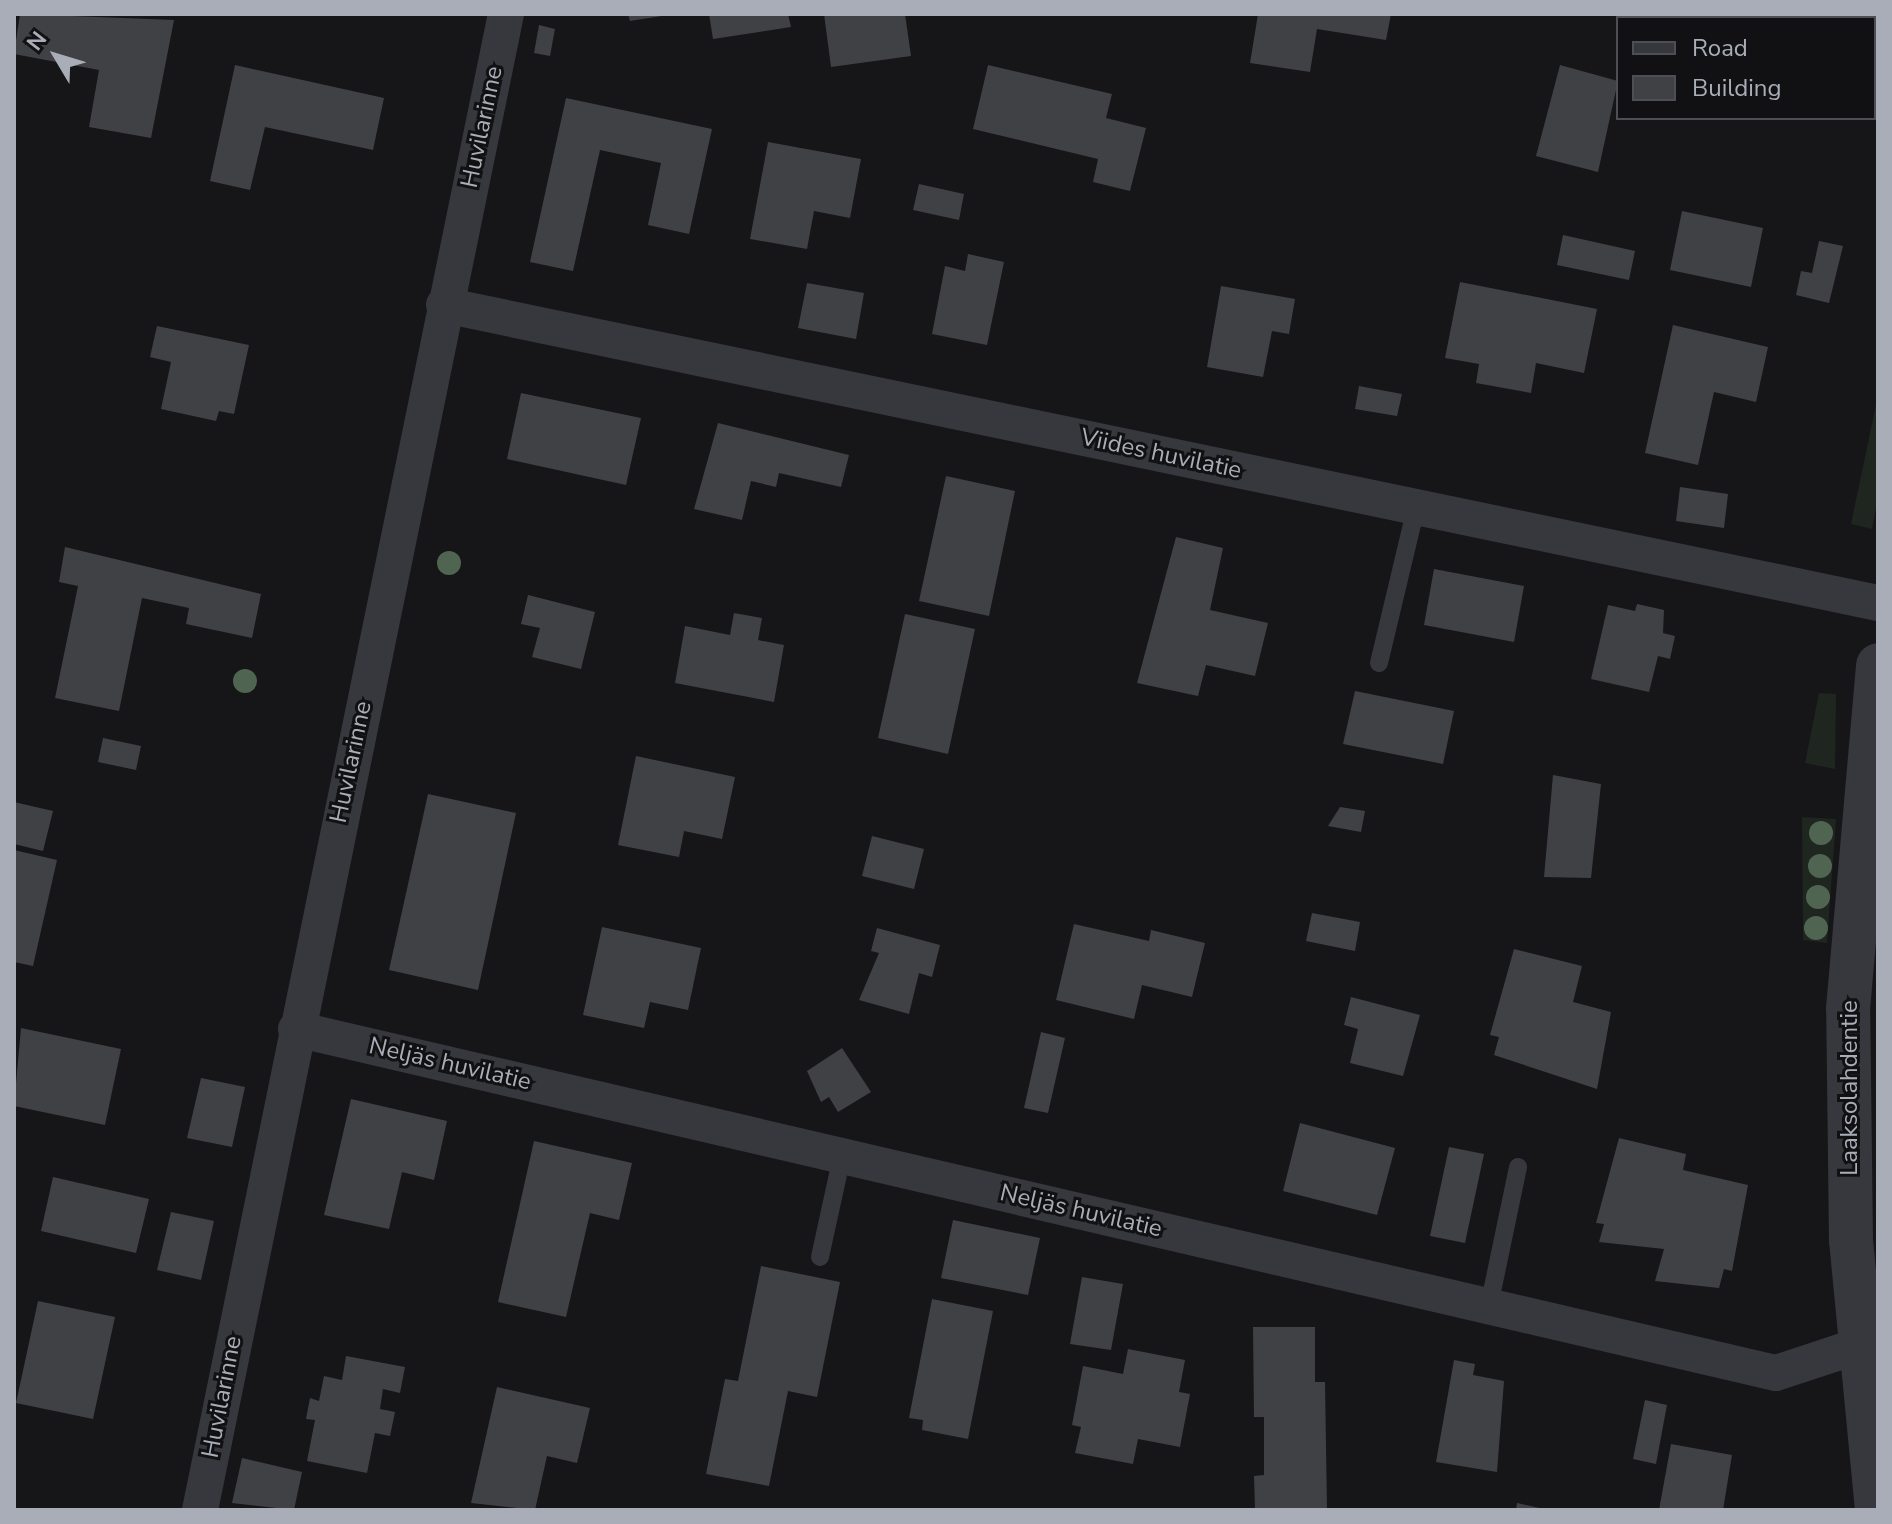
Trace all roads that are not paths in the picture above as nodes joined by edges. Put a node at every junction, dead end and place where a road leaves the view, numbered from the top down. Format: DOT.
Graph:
graph roads {
  1 [pos="506,14"];
  2 [pos="444,305"];
  3 [pos="1416,508"];
  4 [pos="1878,603"];
  5 [pos="1379,663"];
  6 [pos="1878,665"];
  7 [pos="296,1029"];
  8 [pos="842,1156"];
  9 [pos="1518,1167"];
  10 [pos="820,1257"];
  11 [pos="1489,1306"];
  12 [pos="1871,1342"];
  13 [pos="200,1510"];
  14 [pos="1877,1510"];
  1 -- 2 [label="street, Huvilarinne"];
  2 -- 3 [label="street, Viides huvilatie"];
  2 -- 7 [label="street, Huvilarinne"];
  3 -- 4 [label="street, Viides huvilatie"];
  3 -- 5 [label="lane"];
  6 -- 12 [label="street, Laaksolahdentie"];
  7 -- 8 [label="street, Neljäs huvilatie"];
  7 -- 13 [label="street, Huvilarinne"];
  8 -- 10 [label="lane"];
  8 -- 11 [label="street, Neljäs huvilatie"];
  9 -- 11 [label="lane"];
  11 -- 12 [label="street, Neljäs huvilatie"];
  12 -- 14 [label="street, Laaksolahdentie"];
}
